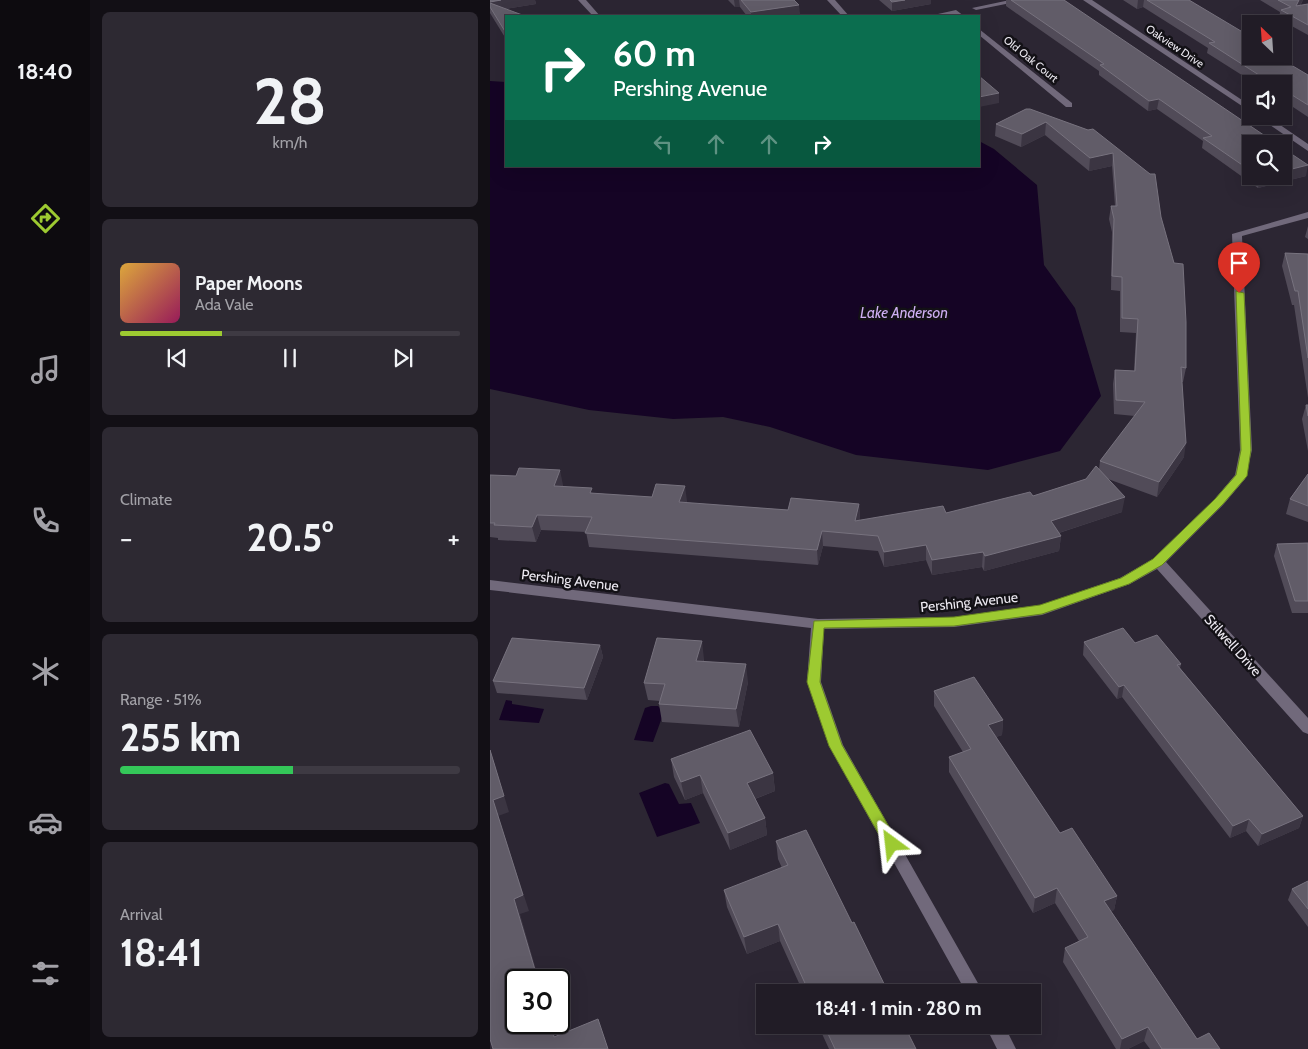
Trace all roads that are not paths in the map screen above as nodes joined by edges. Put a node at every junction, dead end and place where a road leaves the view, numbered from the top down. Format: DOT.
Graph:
graph roads {
  1 [pos="582,0"];
  2 [pos="831,0"];
  3 [pos="1022,0"];
  4 [pos="1087,0"];
  5 [pos="976,8"];
  6 [pos="958,14"];
  7 [pos="596,15"];
  8 [pos="845,15"];
  9 [pos="946,15"];
  10 [pos="980,32"];
  11 [pos="1242,104"];
  12 [pos="1070,105"];
  13 [pos="1274,125"];
  14 [pos="1308,148"];
  15 [pos="1308,215"];
  16 [pos="1158,562"];
  17 [pos="490,586"];
  18 [pos="818,624"];
  19 [pos="1308,728"];
  20 [pos="970,984"];
  21 [pos="999,1034"];
  22 [pos="1007,1049"];
  1 -- 7 [label="street"];
  2 -- 8 [label="street"];
  3 -- 5 [label="street"];
  4 -- 11 [label="street, Oakview Drive"];
  6 -- 9 [label="street"];
  10 -- 12 [label="street, Old Oak Court"];
  13 -- 14 [label="street"];
  15 -- 16 [label="street, Pershing Avenue"];
  16 -- 18 [label="street, Pershing Avenue"];
  16 -- 19 [label="street, Stilwell Drive"];
  17 -- 18 [label="street, Pershing Avenue"];
  18 -- 20 [label="street"];
  21 -- 22 [label="street"];
}
